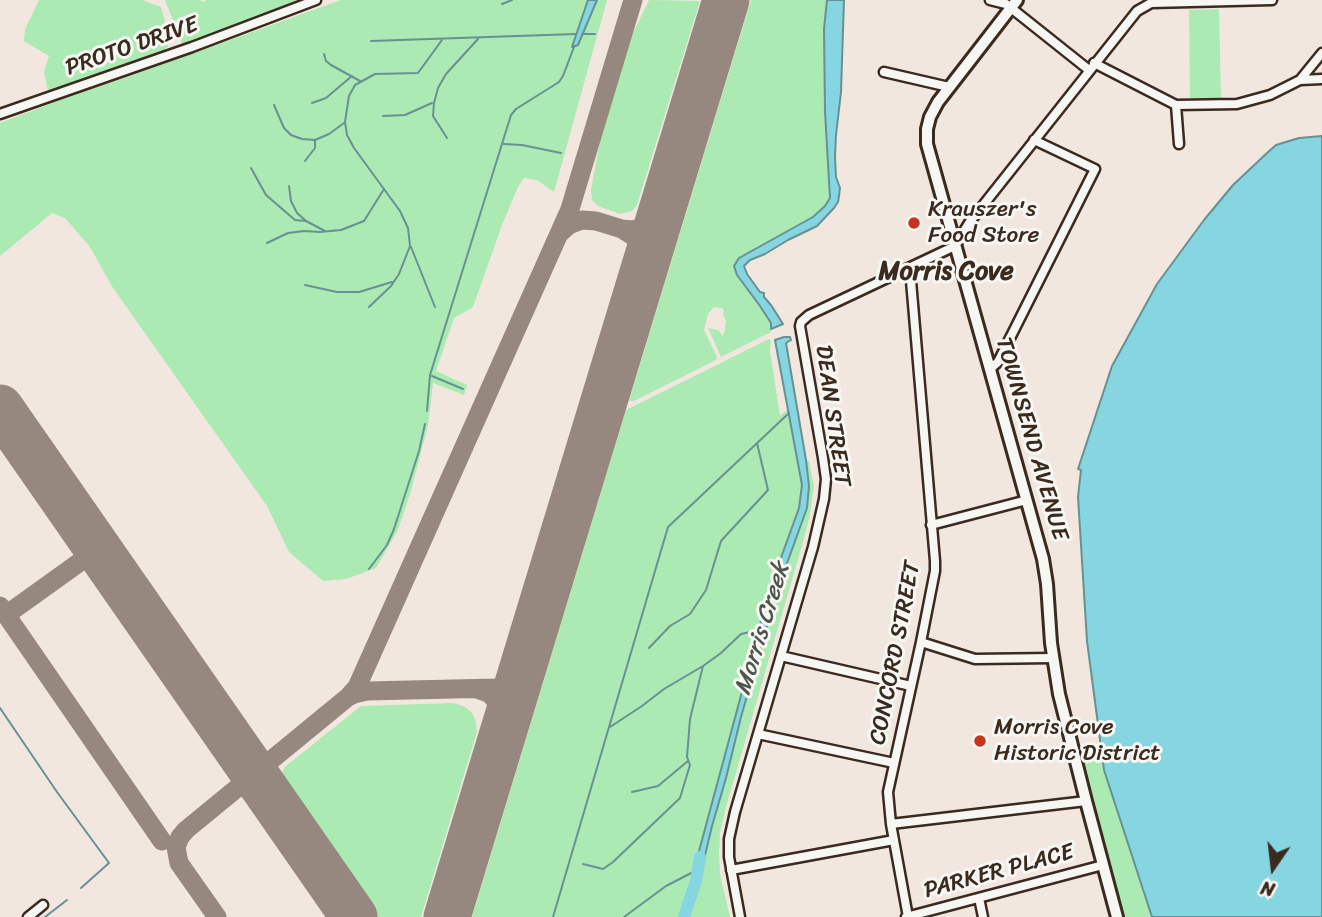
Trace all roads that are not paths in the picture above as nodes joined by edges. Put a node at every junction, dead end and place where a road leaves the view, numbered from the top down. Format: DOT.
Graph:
graph roads {
  1 [pos="316,0"];
  2 [pos="990,0"];
  3 [pos="1272,0"];
  4 [pos="1151,1"];
  5 [pos="1014,4"];
  6 [pos="1322,53"];
  7 [pos="1092,67"];
  8 [pos="884,72"];
  9 [pos="1322,79"];
  10 [pos="1300,80"];
  11 [pos="949,87"];
  12 [pos="1176,106"];
  13 [pos="0,114"];
  14 [pos="1034,140"];
  15 [pos="1179,144"];
  16 [pos="955,246"];
  17 [pos="910,269"];
  18 [pos="990,369"];
  19 [pos="1027,500"];
  20 [pos="931,525"];
  21 [pos="921,642"];
  22 [pos="781,656"];
  23 [pos="1053,658"];
  24 [pos="911,686"];
  25 [pos="758,734"];
  26 [pos="894,763"];
  27 [pos="1086,801"];
  28 [pos="891,824"];
  29 [pos="894,840"];
  30 [pos="1103,865"];
  31 [pos="731,870"];
  32 [pos="979,898"];
  33 [pos="43,905"];
  34 [pos="28,917"];
  35 [pos="740,917"];
  36 [pos="907,917"];
  37 [pos="983,917"];
  38 [pos="1117,917"];
  1 -- 13 [label="street, PROTO DRIVE"];
  2 -- 5 [label="street"];
  3 -- 4 [label="street"];
  4 -- 7 [label="street"];
  5 -- 7 [label="street"];
  5 -- 11 [label="main road, TOWNSEND AVENUE"];
  6 -- 10 [label="street"];
  7 -- 12 [label="street"];
  7 -- 14 [label="street"];
  8 -- 11 [label="street"];
  9 -- 10 [label="street"];
  10 -- 12 [label="street"];
  11 -- 16 [label="main road, TOWNSEND AVENUE"];
  12 -- 15 [label="street"];
  14 -- 16 [label="street"];
  14 -- 18 [label="street"];
  16 -- 17 [label="street"];
  16 -- 18 [label="main road, TOWNSEND AVENUE"];
  17 -- 20 [label="street, CONCORD STREET"];
  17 -- 22 [label="street, DEAN STREET"];
  18 -- 19 [label="main road, TOWNSEND AVENUE"];
  19 -- 20 [label="street"];
  19 -- 23 [label="main road, TOWNSEND AVENUE"];
  20 -- 21 [label="street, CONCORD STREET"];
  21 -- 23 [label="street"];
  21 -- 24 [label="street, CONCORD STREET"];
  22 -- 24 [label="street"];
  22 -- 25 [label="street, DEAN STREET"];
  23 -- 27 [label="main road, TOWNSEND AVENUE"];
  24 -- 26 [label="street, CONCORD STREET"];
  25 -- 26 [label="street"];
  25 -- 31 [label="street, DEAN STREET"];
  26 -- 28 [label="street, CONCORD STREET"];
  27 -- 28 [label="street"];
  27 -- 30 [label="main road, TOWNSEND AVENUE"];
  28 -- 29 [label="street, CONCORD STREET"];
  29 -- 31 [label="street"];
  29 -- 36 [label="street, CONCORD STREET"];
  30 -- 32 [label="street, PARKER PLACE"];
  30 -- 38 [label="main road, TOWNSEND AVENUE"];
  31 -- 35 [label="street, DEAN STREET"];
  32 -- 36 [label="street, PARKER PLACE"];
  32 -- 37 [label="street"];
  33 -- 34 [label="street"];
}
